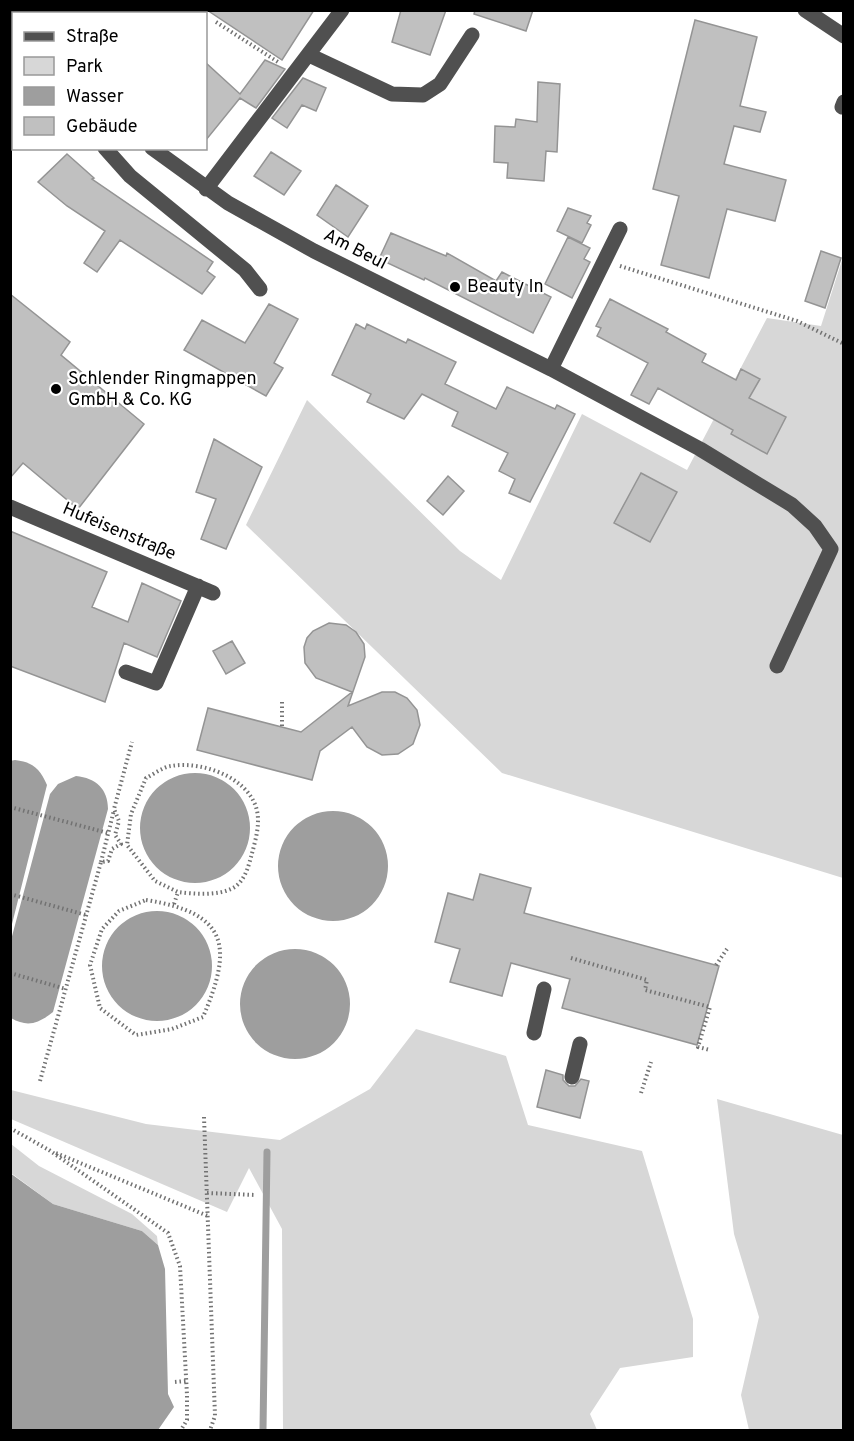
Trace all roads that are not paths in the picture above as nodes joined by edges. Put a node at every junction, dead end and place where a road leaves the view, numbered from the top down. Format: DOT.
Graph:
graph roads {
  1 [pos="342,10"];
  2 [pos="805,10"];
  3 [pos="472,35"];
  4 [pos="843,36"];
  5 [pos="309,56"];
  6 [pos="107,150"];
  7 [pos="155,150"];
  8 [pos="207,189"];
  9 [pos="620,229"];
  10 [pos="260,289"];
  11 [pos="551,369"];
  12 [pos="10,507"];
  13 [pos="198,586"];
  14 [pos="213,593"];
  15 [pos="777,666"];
  16 [pos="126,672"];
  17 [pos="544,989"];
  18 [pos="534,1033"];
  19 [pos="580,1044"];
  20 [pos="572,1077"];
  1 -- 5 [label="street"];
  2 -- 4 [label="street"];
  3 -- 5 [label="street"];
  5 -- 8 [label="street"];
  6 -- 10 [label="street"];
  7 -- 8 [label="street, Am Beul"];
  8 -- 11 [label="street, Am Beul"];
  9 -- 11 [label="street"];
  11 -- 15 [label="street, Am Beul"];
  12 -- 13 [label="street, Hufeisenstraße"];
  13 -- 14 [label="street, Hufeisenstraße"];
  13 -- 16 [label="street"];
  17 -- 18 [label="street"];
  19 -- 20 [label="street"];
}
